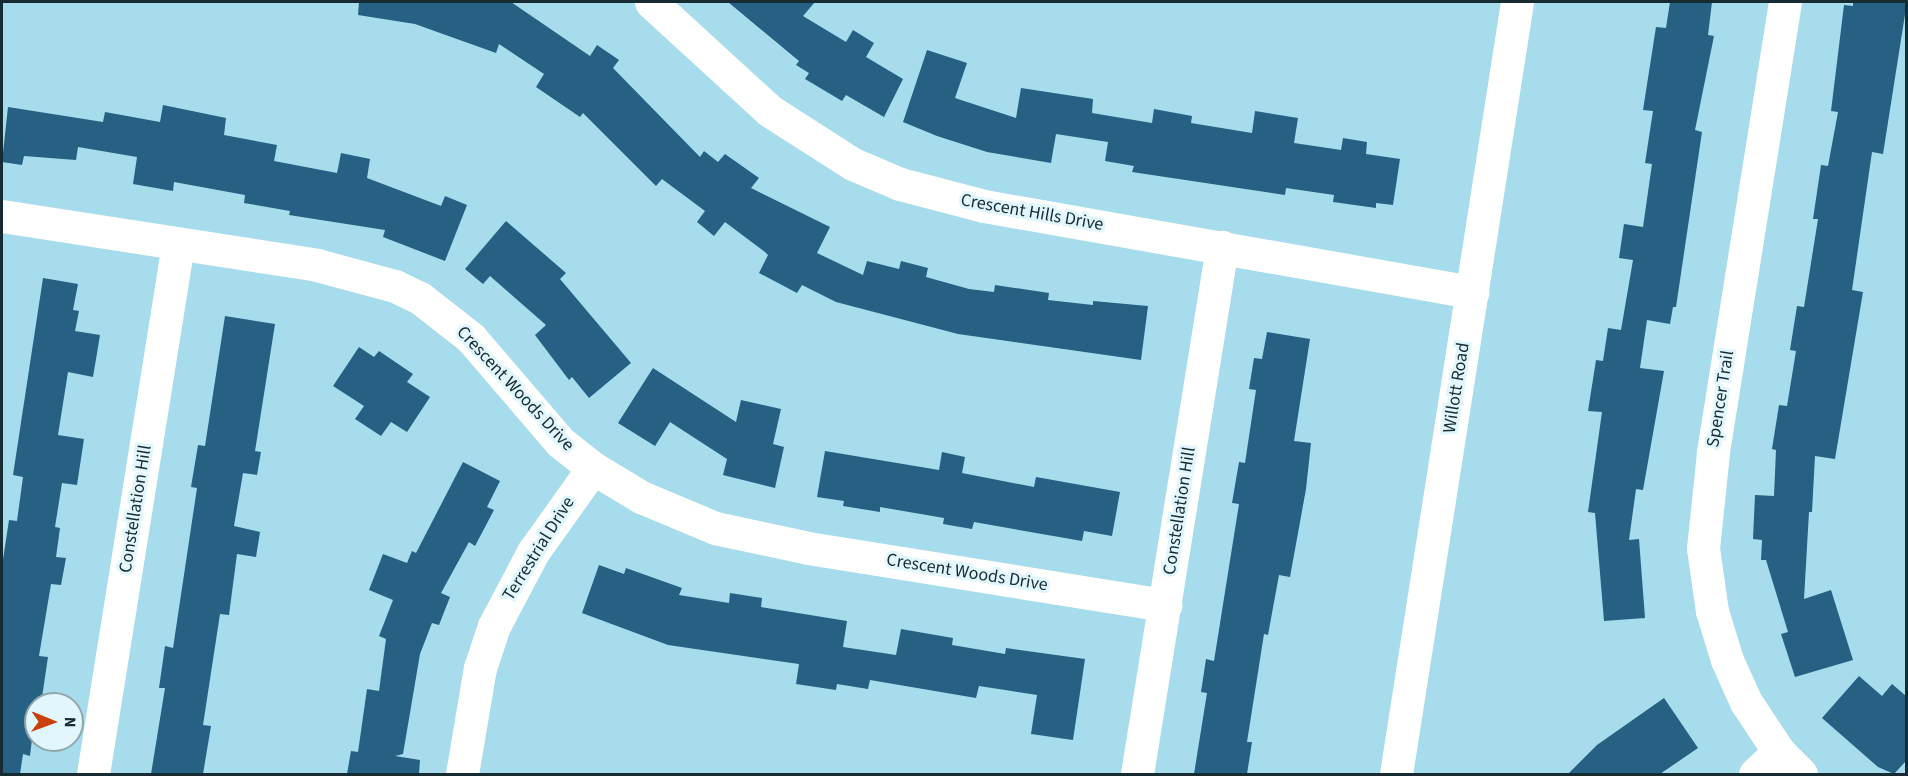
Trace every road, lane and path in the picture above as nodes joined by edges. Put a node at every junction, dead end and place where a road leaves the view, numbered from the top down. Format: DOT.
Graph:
graph roads {
  1 [pos="651,2"];
  2 [pos="1517,2"];
  3 [pos="1785,2"];
  4 [pos="2,216"];
  5 [pos="178,244"];
  6 [pos="1222,247"];
  7 [pos="1472,292"];
  8 [pos="593,468"];
  9 [pos="1165,604"];
  10 [pos="1790,764"];
  11 [pos="93,774"];
  12 [pos="462,774"];
  13 [pos="1137,774"];
  14 [pos="1396,774"];
  15 [pos="1755,774"];
  1 -- 6 [label="street, Crescent Hills Drive"];
  2 -- 7 [label="street, Willott Road"];
  3 -- 10 [label="street, Spencer Trail"];
  4 -- 5 [label="street, Crescent Woods Drive"];
  5 -- 8 [label="street, Crescent Woods Drive"];
  5 -- 11 [label="street, Constellation Hill"];
  6 -- 7 [label="street, Crescent Hills Drive"];
  6 -- 9 [label="street, Constellation Hill"];
  7 -- 14 [label="street, Willott Road"];
  8 -- 9 [label="street, Crescent Woods Drive"];
  8 -- 12 [label="street, Terrestrial Drive"];
  9 -- 13 [label="street, Constellation Hill"];
  10 -- 15 [label="street"];
}
